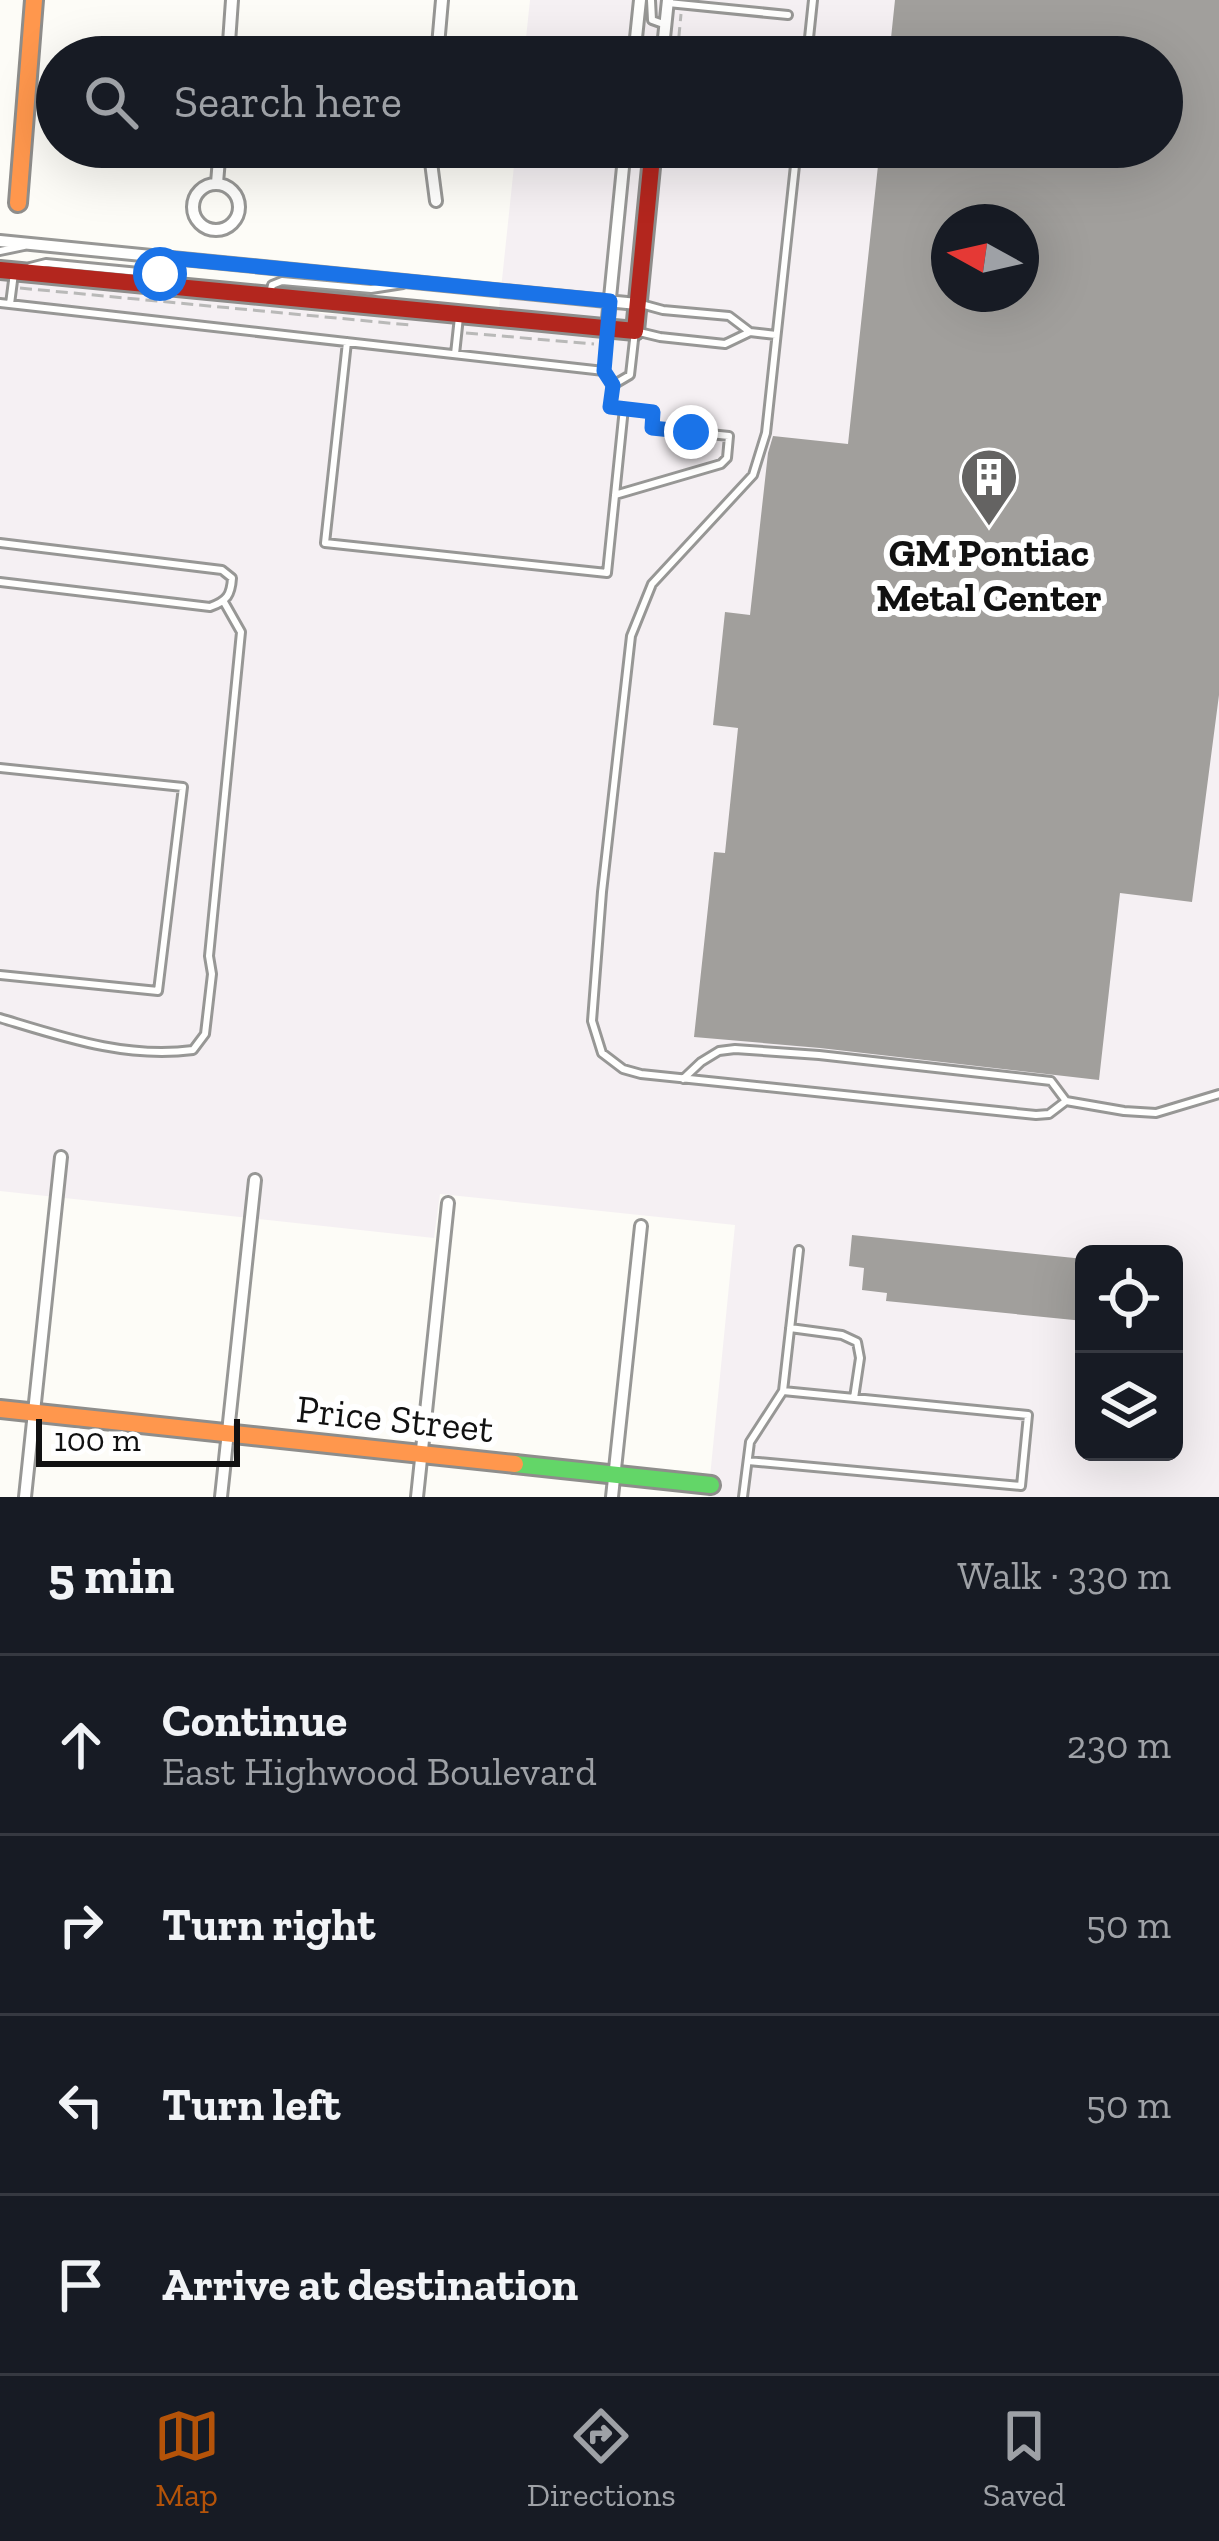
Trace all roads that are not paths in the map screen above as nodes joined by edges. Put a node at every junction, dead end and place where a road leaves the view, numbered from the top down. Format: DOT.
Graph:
graph roads {
  1 [pos="34,0"];
  2 [pos="232,0"];
  3 [pos="442,0"];
  4 [pos="640,0"];
  5 [pos="651,0"];
  6 [pos="813,0"];
  7 [pos="668,2"];
  8 [pos="788,15"];
  9 [pos="665,25"];
  10 [pos="229,36"];
  11 [pos="439,36"];
  12 [pos="636,36"];
  13 [pos="664,36"];
  14 [pos="809,36"];
  15 [pos="218,168"];
  16 [pos="432,168"];
  17 [pos="623,168"];
  18 [pos="651,168"];
  19 [pos="795,168"];
  20 [pos="217,183"];
  21 [pos="436,201"];
  22 [pos="18,203"];
  23 [pos="0,242"];
  24 [pos="33,245"];
  25 [pos="0,251"];
  26 [pos="171,258"];
  27 [pos="9,276"];
  28 [pos="418,282"];
  29 [pos="270,296"];
  30 [pos="610,301"];
  31 [pos="0,303"];
  32 [pos="10,304"];
  33 [pos="637,304"];
  34 [pos="459,323"];
  35 [pos="634,331"];
  36 [pos="750,332"];
  37 [pos="776,335"];
  38 [pos="606,336"];
  39 [pos="346,342"];
  40 [pos="455,354"];
  41 [pos="604,371"];
  42 [pos="613,385"];
  43 [pos="624,408"];
  44 [pos="615,495"];
  45 [pos="0,543"];
  46 [pos="0,582"];
  47 [pos="224,602"];
  48 [pos="0,768"];
  49 [pos="0,975"];
  50 [pos="0,1018"];
  51 [pos="683,1079"];
  52 [pos="1219,1094"];
  53 [pos="1066,1100"];
  54 [pos="62,1157"];
  55 [pos="255,1180"];
  56 [pos="448,1203"];
  57 [pos="640,1226"];
  58 [pos="799,1250"];
  59 [pos="790,1328"];
  60 [pos="783,1391"];
  61 [pos="854,1398"];
  62 [pos="0,1409"];
  63 [pos="34,1413"];
  64 [pos="228,1433"];
  65 [pos="421,1454"];
  66 [pos="748,1461"];
  67 [pos="614,1475"];
  68 [pos="711,1485"];
  69 [pos="25,1497"];
  70 [pos="221,1497"];
  71 [pos="417,1497"];
  72 [pos="612,1497"];
  73 [pos="743,1497"];
  1 -- 22 [label="street"];
  2 -- 10 [label="street"];
  3 -- 11 [label="street"];
  4 -- 12 [label="street"];
  5 -- 9 [label="lane"];
  6 -- 14 [label="lane"];
  7 -- 8 [label="lane"];
  7 -- 9 [label="street"];
  9 -- 13 [label="street"];
  15 -- 20 [label="street"];
  16 -- 21 [label="street"];
  17 -- 30 [label="street"];
  18 -- 33 [label="street"];
  19 -- 37 [label="lane"];
  20 -- 20 [label="street"];
  23 -- 24 [label="street"];
  24 -- 25 [label="lane"];
  24 -- 26 [label="street"];
  26 -- 27 [label="lane"];
  26 -- 28 [label="street"];
  27 -- 29 [label="street"];
  27 -- 32 [label="lane"];
  28 -- 29 [label="lane"];
  28 -- 30 [label="street"];
  29 -- 34 [label="street"];
  30 -- 33 [label="street"];
  30 -- 38 [label="street"];
  31 -- 32 [label="lane"];
  32 -- 39 [label="lane"];
  33 -- 35 [label="street"];
  33 -- 36 [label="lane"];
  34 -- 38 [label="street"];
  34 -- 40 [label="lane"];
  35 -- 36 [label="lane"];
  35 -- 38 [label="street"];
  35 -- 42 [label="lane"];
  36 -- 37 [label="lane"];
  37 -- 51 [label="lane"];
  38 -- 41 [label="lane"];
  39 -- 40 [label="lane"];
  39 -- 44 [label="lane"];
  40 -- 41 [label="lane"];
  41 -- 42 [label="lane"];
  42 -- 43 [label="lane"];
  43 -- 44 [label="lane"];
  43 -- 44 [label="lane"];
  45 -- 47 [label="lane"];
  46 -- 47 [label="lane"];
  47 -- 50 [label="lane"];
  48 -- 49 [label="lane"];
  51 -- 53 [label="lane"];
  51 -- 53 [label="lane"];
  52 -- 53 [label="lane"];
  54 -- 63 [label="street"];
  55 -- 64 [label="street"];
  56 -- 65 [label="street"];
  57 -- 67 [label="street"];
  58 -- 59 [label="lane"];
  59 -- 60 [label="lane"];
  59 -- 61 [label="lane"];
  60 -- 61 [label="lane"];
  60 -- 66 [label="lane"];
  61 -- 66 [label="lane"];
  62 -- 63 [label="street, Price Street"];
  63 -- 64 [label="street, Price Street"];
  63 -- 69 [label="street"];
  64 -- 65 [label="street, Price Street"];
  64 -- 70 [label="street"];
  65 -- 67 [label="street, Price Street"];
  65 -- 71 [label="street"];
  66 -- 73 [label="lane"];
  67 -- 68 [label="street, Price Street"];
  67 -- 72 [label="street"];
}
